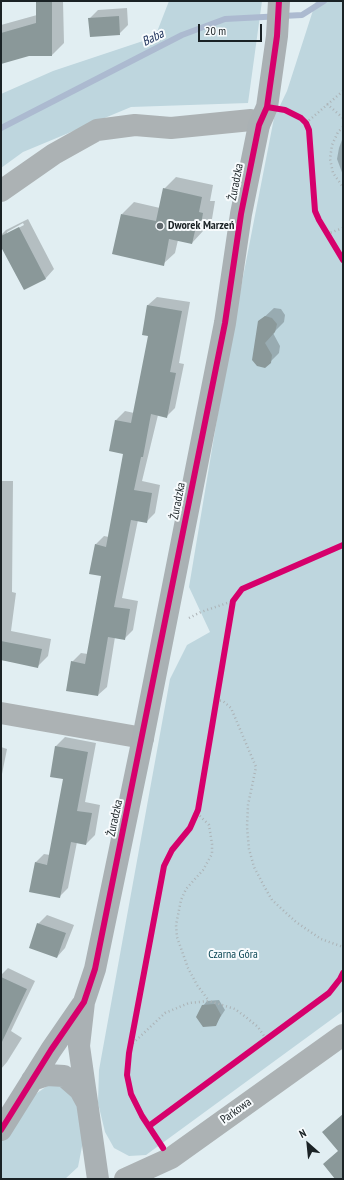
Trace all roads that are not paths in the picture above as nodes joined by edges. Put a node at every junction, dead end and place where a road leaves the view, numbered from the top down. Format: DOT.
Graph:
graph roads {
  1 [pos="279,1"];
  2 [pos="259,126"];
  3 [pos="1,191"];
  4 [pos="1,713"];
  5 [pos="143,738"];
  6 [pos="84,1002"];
  7 [pos="343,1035"];
  8 [pos="32,1080"];
  9 [pos="86,1101"];
  10 [pos="1,1130"];
  11 [pos="98,1179"];
  12 [pos="125,1179"];
  1 -- 2 [label="street, Żuradzka"];
  2 -- 3 [label="street"];
  2 -- 5 [label="street, Żuradzka"];
  4 -- 5 [label="street"];
  5 -- 6 [label="street, Żuradzka"];
  6 -- 8 [label="street"];
  6 -- 9 [label="street"];
  7 -- 12 [label="street, Parkowa"];
  8 -- 9 [label="street"];
  8 -- 10 [label="street"];
  9 -- 11 [label="street"];
}
